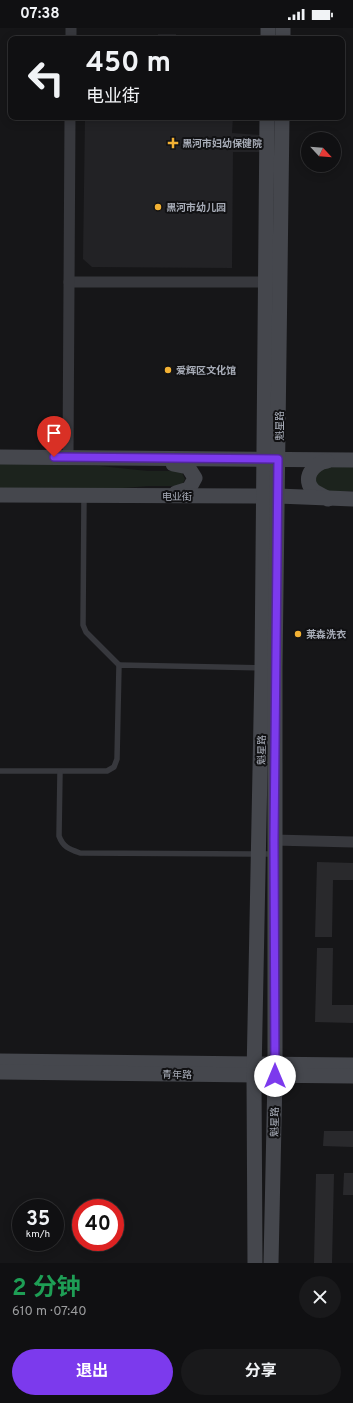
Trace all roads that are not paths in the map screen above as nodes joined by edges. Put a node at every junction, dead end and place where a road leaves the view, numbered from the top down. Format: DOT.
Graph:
graph roads {
  1 [pos="70,120"];
  2 [pos="267,120"];
  3 [pos="282,120"];
  4 [pos="69,282"];
  5 [pos="272,282"];
  6 [pos="0,457"];
  7 [pos="68,457"];
  8 [pos="123,458"];
  9 [pos="263,459"];
  10 [pos="278,459"];
  11 [pos="332,460"];
  12 [pos="353,460"];
  13 [pos="0,495"];
  14 [pos="84,495"];
  15 [pos="124,496"];
  16 [pos="270,496"];
  17 [pos="328,499"];
  18 [pos="353,499"];
  19 [pos="120,665"];
  20 [pos="268,668"];
  21 [pos="0,771"];
  22 [pos="60,772"];
  23 [pos="353,842"];
  24 [pos="274,847"];
  25 [pos="259,854"];
  26 [pos="0,1061"];
  27 [pos="353,1065"];
  28 [pos="254,1070"];
  29 [pos="275,1070"];
  30 [pos="0,1072"];
  31 [pos="353,1076"];
  32 [pos="254,1263"];
  33 [pos="271,1263"];
  1 -- 4 [label="street"];
  2 -- 5 [label="street, 魁星路"];
  3 -- 5 [label="street, 魁星路"];
  4 -- 5 [label="street"];
  4 -- 7 [label="street"];
  5 -- 9 [label="street, 魁星路"];
  5 -- 10 [label="street, 魁星路"];
  6 -- 7 [label="street"];
  7 -- 8 [label="street"];
  8 -- 9 [label="street"];
  8 -- 15 [label="street"];
  9 -- 10 [label="street"];
  9 -- 16 [label="street, 魁星路"];
  10 -- 11 [label="street"];
  10 -- 16 [label="street, 魁星路"];
  11 -- 12 [label="street"];
  11 -- 17 [label="street"];
  13 -- 14 [label="street, 电业街"];
  14 -- 15 [label="street, 电业街"];
  14 -- 19 [label="lane"];
  15 -- 16 [label="street, 电业街"];
  16 -- 17 [label="street, 电业街"];
  16 -- 20 [label="street, 魁星路"];
  17 -- 18 [label="street, 电业街"];
  19 -- 20 [label="lane"];
  19 -- 22 [label="lane"];
  20 -- 24 [label="street, 魁星路"];
  20 -- 25 [label="street, 魁星路"];
  21 -- 22 [label="lane"];
  22 -- 25 [label="lane"];
  23 -- 24 [label="street"];
  24 -- 25 [label="lane"];
  24 -- 29 [label="street, 魁星路"];
  25 -- 28 [label="street, 魁星路"];
  26 -- 28 [label="street, 青年路"];
  27 -- 29 [label="street, 青年路"];
  28 -- 29 [label="street, 青年路"];
  28 -- 30 [label="street, 青年路"];
  28 -- 32 [label="street, 魁星路"];
  29 -- 31 [label="street, 青年路"];
  29 -- 33 [label="street, 魁星路"];
}
